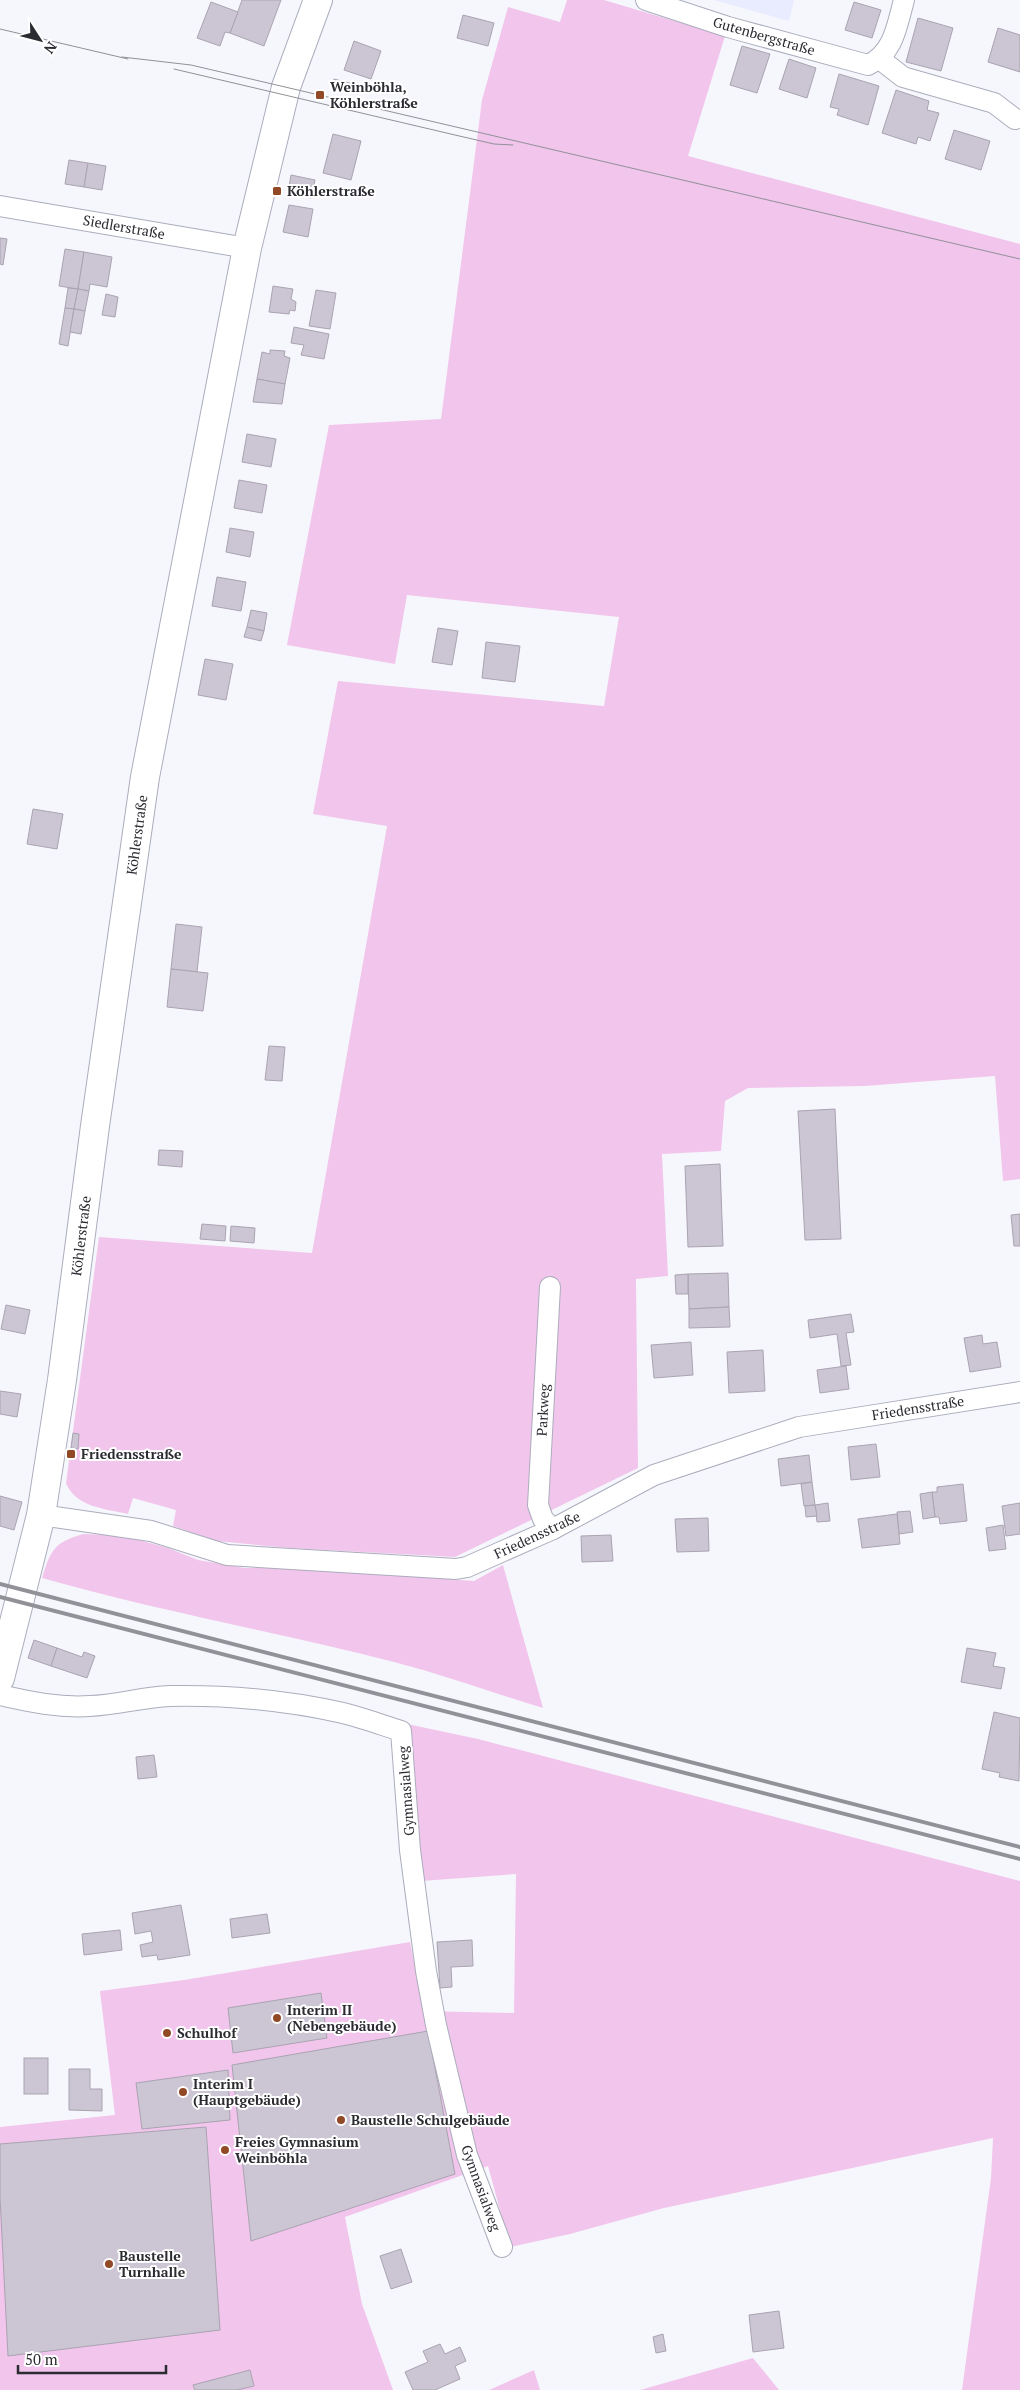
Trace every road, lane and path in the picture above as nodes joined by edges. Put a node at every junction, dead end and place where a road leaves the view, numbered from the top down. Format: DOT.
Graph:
graph roads {
  1 [pos="318,0"];
  2 [pos="646,0"];
  3 [pos="904,0"];
  4 [pos="881,60"];
  5 [pos="1014,119"];
  6 [pos="0,206"];
  7 [pos="247,248"];
  8 [pos="550,1287"];
  9 [pos="1020,1392"];
  10 [pos="41,1515"];
  11 [pos="553,1529"];
  12 [pos="4,1643"];
  13 [pos="0,1678"];
  14 [pos="0,1695"];
  15 [pos="502,2247"];
  1 -- 7 [label="street, Köhlerstraße"];
  2 -- 4 [label="street, Gutenbergstraße"];
  3 -- 4 [label="street"];
  4 -- 5 [label="street"];
  6 -- 7 [label="street, Siedlerstraße"];
  7 -- 10 [label="street, Köhlerstraße"];
  8 -- 11 [label="street, Parkweg"];
  9 -- 11 [label="street, Friedensstraße"];
  10 -- 11 [label="street, Friedensstraße"];
  10 -- 12 [label="street, Köhlerstraße"];
  12 -- 13 [label="street, Köhlerstraße"];
  14 -- 15 [label="street, Gymnasialweg"];
}
